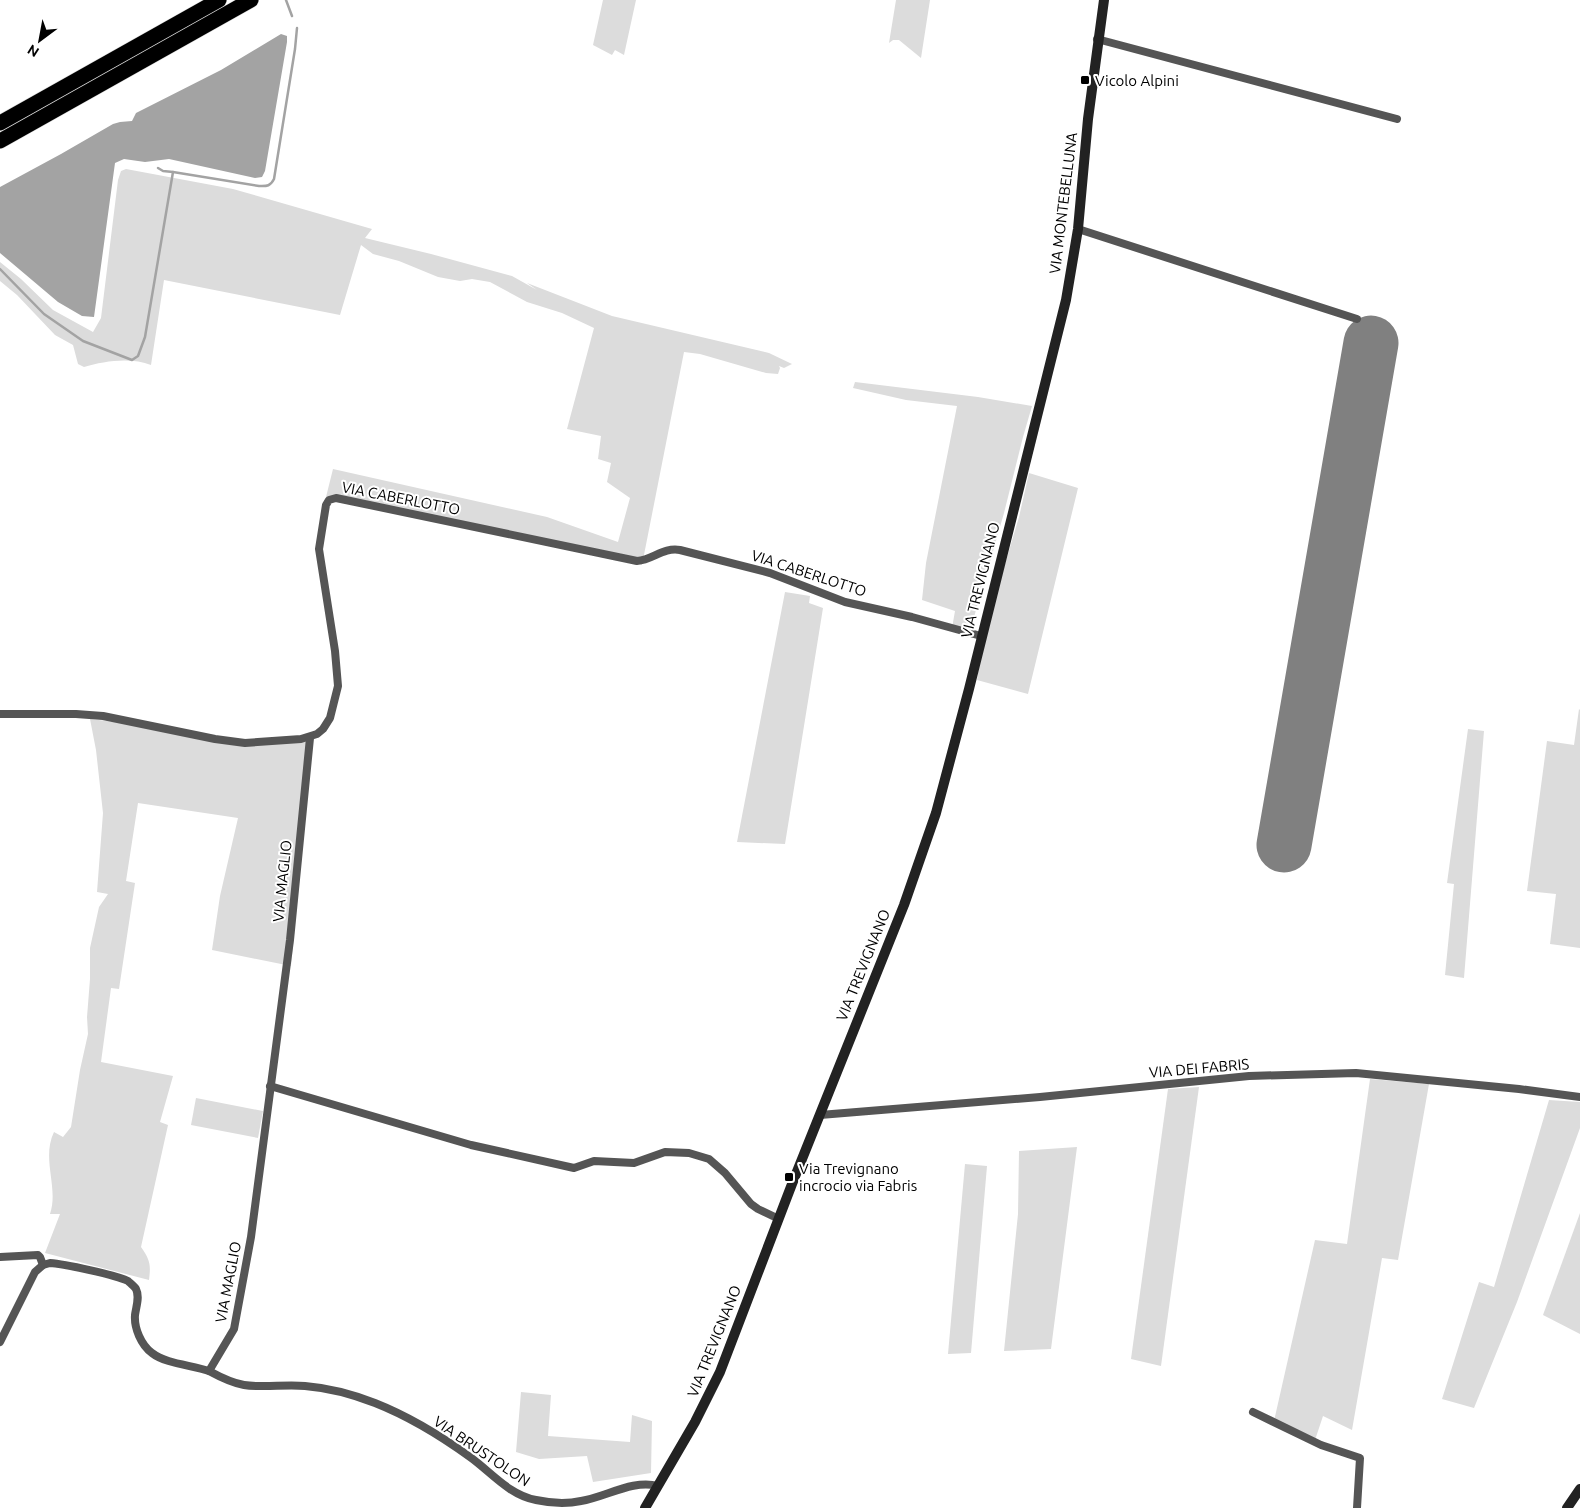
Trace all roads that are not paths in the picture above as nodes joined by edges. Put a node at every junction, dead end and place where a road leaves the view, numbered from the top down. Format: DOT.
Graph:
graph roads {
  1 [pos="219,0"];
  2 [pos="251,0"];
  3 [pos="1104,0"];
  4 [pos="1097,39"];
  5 [pos="1397,119"];
  6 [pos="0,123"];
  7 [pos="0,141"];
  8 [pos="1078,229"];
  9 [pos="1357,319"];
  10 [pos="1038,408"];
  11 [pos="981,636"];
  12 [pos="0,714"];
  13 [pos="310,738"];
  14 [pos="270,1086"];
  15 [pos="1580,1097"];
  16 [pos="820,1115"];
  17 [pos="779,1219"];
  18 [pos="0,1257"];
  19 [pos="43,1265"];
  20 [pos="0,1342"];
  21 [pos="209,1371"];
  22 [pos="1252,1412"];
  23 [pos="658,1486"];
  24 [pos="1580,1489"];
  25 [pos="645,1508"];
  26 [pos="1357,1508"];
  27 [pos="1567,1508"];
  1 -- 6 [label="highway"];
  2 -- 7 [label="highway"];
  3 -- 4 [label="main road, VIA MONTEBELLUNA"];
  4 -- 5 [label="street"];
  4 -- 8 [label="main road, VIA MONTEBELLUNA"];
  8 -- 9 [label="street"];
  8 -- 10 [label="main road, VIA MONTEBELLUNA"];
  10 -- 11 [label="main road, VIA TREVIGNANO"];
  11 -- 13 [label="street, VIA CABERLOTTO"];
  11 -- 16 [label="main road, VIA TREVIGNANO"];
  12 -- 13 [label="street"];
  13 -- 14 [label="street, VIA MAGLIO"];
  14 -- 17 [label="street"];
  14 -- 21 [label="street, VIA MAGLIO"];
  15 -- 16 [label="street, VIA DEI FABRIS"];
  16 -- 17 [label="main road, VIA TREVIGNANO"];
  17 -- 23 [label="main road, VIA TREVIGNANO"];
  18 -- 19 [label="street"];
  19 -- 20 [label="street"];
  19 -- 21 [label="street"];
  21 -- 23 [label="street, VIA BRUSTOLON"];
  22 -- 26 [label="street"];
  23 -- 25 [label="main road, VIA TREVIGNANO"];
  24 -- 27 [label="main road"];
}
